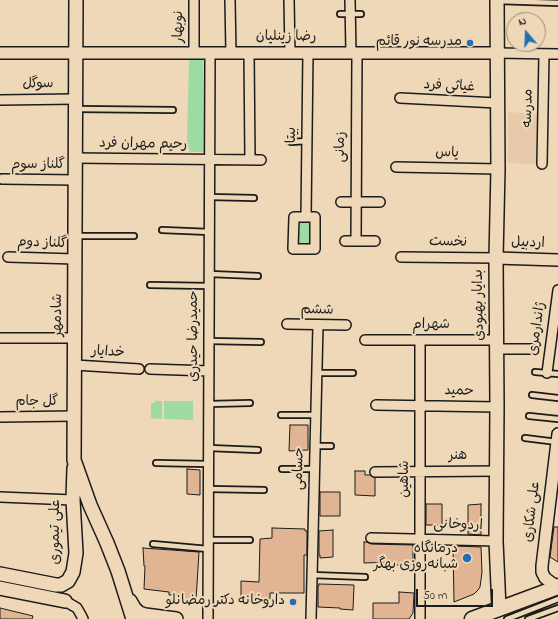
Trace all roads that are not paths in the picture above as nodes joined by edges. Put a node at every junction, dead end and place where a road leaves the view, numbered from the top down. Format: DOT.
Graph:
graph roads {
  1 [pos="76,0"];
  2 [pos="194,0"];
  3 [pos="230,0"];
  4 [pos="289,0"];
  5 [pos="350,0"];
  6 [pos="497,1"];
  7 [pos="558,3"];
  8 [pos="340,14"];
  9 [pos="350,14"];
  10 [pos="361,14"];
  11 [pos="0,53"];
  12 [pos="194,53"];
  13 [pos="210,53"];
  14 [pos="231,53"];
  15 [pos="249,53"];
  16 [pos="290,53"];
  17 [pos="308,53"];
  18 [pos="354,53"];
  19 [pos="497,53"];
  20 [pos="76,54"];
  21 [pos="544,54"];
  22 [pos="558,54"];
  23 [pos="400,98"];
  24 [pos="0,100"];
  25 [pos="497,103"];
  26 [pos="75,104"];
  27 [pos="173,110"];
  28 [pos="307,141"];
  29 [pos="291,142"];
  30 [pos="75,158"];
  31 [pos="210,160"];
  32 [pos="250,160"];
  33 [pos="261,160"];
  34 [pos="542,164"];
  35 [pos="396,167"];
  36 [pos="498,169"];
  37 [pos="2,180"];
  38 [pos="75,180"];
  39 [pos="210,197"];
  40 [pos="254,198"];
  41 [pos="341,202"];
  42 [pos="356,202"];
  43 [pos="380,202"];
  44 [pos="306,217"];
  45 [pos="162,230"];
  46 [pos="210,232"];
  47 [pos="75,236"];
  48 [pos="134,236"];
  49 [pos="345,241"];
  50 [pos="356,241"];
  51 [pos="375,241"];
  52 [pos="8,257"];
  53 [pos="401,257"];
  54 [pos="496,258"];
  55 [pos="75,259"];
  56 [pos="558,260"];
  57 [pos="210,274"];
  58 [pos="258,276"];
  59 [pos="150,285"];
  60 [pos="210,286"];
  61 [pos="558,290"];
  62 [pos="287,324"];
  63 [pos="318,325"];
  64 [pos="346,325"];
  65 [pos="0,338"];
  66 [pos="75,338"];
  67 [pos="365,340"];
  68 [pos="420,340"];
  69 [pos="209,341"];
  70 [pos="261,342"];
  71 [pos="497,344"];
  72 [pos="532,349"];
  73 [pos="74,366"];
  74 [pos="139,368"];
  75 [pos="150,369"];
  76 [pos="209,371"];
  77 [pos="535,372"];
  78 [pos="316,373"];
  79 [pos="547,373"];
  80 [pos="353,374"];
  81 [pos="558,374"];
  82 [pos="532,395"];
  83 [pos="558,398"];
  84 [pos="250,403"];
  85 [pos="209,404"];
  86 [pos="376,405"];
  87 [pos="420,406"];
  88 [pos="498,407"];
  89 [pos="281,415"];
  90 [pos="316,415"];
  91 [pos="74,416"];
  92 [pos="528,416"];
  93 [pos="0,417"];
  94 [pos="558,419"];
  95 [pos="525,438"];
  96 [pos="558,438"];
  97 [pos="315,446"];
  98 [pos="331,446"];
  99 [pos="209,448"];
  100 [pos="258,450"];
  101 [pos="74,460"];
  102 [pos="156,463"];
  103 [pos="209,464"];
  104 [pos="282,469"];
  105 [pos="314,469"];
  106 [pos="420,471"];
  107 [pos="497,471"];
  108 [pos="375,472"];
  109 [pos="209,489"];
  110 [pos="264,490"];
  111 [pos="0,497"];
  112 [pos="73,500"];
  113 [pos="372,538"];
  114 [pos="420,539"];
  115 [pos="209,540"];
  116 [pos="250,540"];
  117 [pos="496,541"];
  118 [pos="153,544"];
  119 [pos="208,550"];
  120 [pos="0,574"];
  121 [pos="312,575"];
  122 [pos="365,577"];
  123 [pos="558,586"];
  124 [pos="0,588"];
  125 [pos="125,591"];
  126 [pos="558,599"];
  127 [pos="65,601"];
  128 [pos="558,608"];
  129 [pos="502,616"];
  130 [pos="312,617"];
  131 [pos="83,619"];
  132 [pos="133,619"];
  133 [pos="176,619"];
  134 [pos="208,619"];
  135 [pos="420,619"];
  136 [pos="474,619"];
  137 [pos="528,619"];
  1 -- 20 [label="main road, شادمهر"];
  2 -- 12 [label="street, نوبهار"];
  3 -- 14 [label="street"];
  4 -- 16 [label="street"];
  5 -- 9 [label="street, زمانی"];
  6 -- 7 [label="lane"];
  6 -- 19 [label="main road, بدایار بهبودی"];
  8 -- 9 [label="lane"];
  9 -- 10 [label="lane"];
  9 -- 18 [label="street, زمانی"];
  11 -- 20 [label="street, رضا زینلیان"];
  12 -- 13 [label="street, رضا زینلیان"];
  12 -- 20 [label="street, رضا زینلیان"];
  13 -- 14 [label="street, رضا زینلیان"];
  13 -- 31 [label="street, حمیدرضا حیدری"];
  14 -- 15 [label="street, رضا زینلیان"];
  15 -- 16 [label="street, رضا زینلیان"];
  15 -- 32 [label="street"];
  16 -- 17 [label="street, رضا زینلیان"];
  17 -- 18 [label="street, رضا زینلیان"];
  17 -- 28 [label="street, بیتا"];
  18 -- 19 [label="street, رضا زینلیان"];
  18 -- 42 [label="street, زمانی"];
  19 -- 21 [label="street"];
  19 -- 25 [label="main road, بدایار بهبودی"];
  20 -- 26 [label="main road, شادمهر"];
  21 -- 22 [label="street"];
  21 -- 34 [label="street, مدرسه"];
  23 -- 25 [label="street, غیاثی فرد"];
  24 -- 26 [label="street, سوگل"];
  25 -- 36 [label="main road, بدایار بهبودی"];
  26 -- 27 [label="lane"];
  26 -- 30 [label="main road, شادمهر"];
  28 -- 29 [label="lane"];
  28 -- 44 [label="street, بیتا"];
  30 -- 31 [label="street, رحیم مهران فرد"];
  30 -- 38 [label="main road, شادمهر"];
  31 -- 32 [label="street, رحیم مهران فرد"];
  31 -- 39 [label="street, حمیدرضا حیدری"];
  32 -- 33 [label="street, رحیم مهران فرد"];
  35 -- 36 [label="street, یاس"];
  36 -- 54 [label="main road, بدایار بهبودی"];
  37 -- 38 [label="street, گلناز سوم"];
  38 -- 47 [label="main road, شادمهر"];
  39 -- 40 [label="lane"];
  39 -- 46 [label="street, حمیدرضا حیدری"];
  41 -- 42 [label="street"];
  42 -- 43 [label="street"];
  42 -- 50 [label="street, زمانی"];
  45 -- 46 [label="lane"];
  46 -- 57 [label="street, حمیدرضا حیدری"];
  47 -- 48 [label="lane"];
  47 -- 55 [label="main road, شادمهر"];
  49 -- 50 [label="street"];
  50 -- 51 [label="street"];
  52 -- 55 [label="street, گلناز دوم"];
  53 -- 54 [label="street, نخست"];
  54 -- 56 [label="street, اردبیل"];
  54 -- 71 [label="main road, بدایار بهبودی"];
  55 -- 66 [label="main road, شادمهر"];
  57 -- 58 [label="lane"];
  57 -- 60 [label="street, حمیدرضا حیدری"];
  59 -- 60 [label="lane"];
  60 -- 69 [label="street, حمیدرضا حیدری"];
  61 -- 79 [label="street, ژاندارمری"];
  62 -- 63 [label="street, ششم"];
  63 -- 64 [label="street, ششم"];
  63 -- 78 [label="street, حسامی"];
  65 -- 66 [label="street"];
  66 -- 73 [label="main road, شادمهر"];
  67 -- 68 [label="street, شهرام"];
  68 -- 71 [label="street, شهرام"];
  68 -- 87 [label="street, شاهین"];
  69 -- 70 [label="lane"];
  69 -- 76 [label="street, حمیدرضا حیدری"];
  71 -- 72 [label="street, شهرام"];
  71 -- 88 [label="main road, بدایار بهبودی"];
  73 -- 74 [label="street, خدایار"];
  73 -- 91 [label="main road, شادمهر"];
  75 -- 76 [label="street"];
  76 -- 85 [label="street, حمیدرضا حیدری"];
  77 -- 79 [label="lane"];
  78 -- 80 [label="lane"];
  78 -- 90 [label="street, حسامی"];
  79 -- 81 [label="lane"];
  82 -- 83 [label="lane"];
  84 -- 85 [label="lane"];
  85 -- 99 [label="street, حمیدرضا حیدری"];
  86 -- 87 [label="street, حمید"];
  87 -- 88 [label="street, حمید"];
  87 -- 106 [label="street, شاهین"];
  88 -- 107 [label="main road, بدایار بهبودی"];
  89 -- 90 [label="lane"];
  90 -- 97 [label="street, حسامی"];
  91 -- 93 [label="street, گل جام"];
  91 -- 101 [label="main road, شادمهر"];
  92 -- 94 [label="lane"];
  95 -- 96 [label="lane"];
  96 -- 123 [label="street, علی شکاری"];
  97 -- 98 [label="lane"];
  97 -- 105 [label="street, حسامی"];
  99 -- 100 [label="lane"];
  99 -- 103 [label="street, حمیدرضا حیدری"];
  101 -- 112 [label="main road, علی تیموری"];
  101 -- 125 [label="main road, شادمهر"];
  102 -- 103 [label="lane"];
  103 -- 109 [label="street, حمیدرضا حیدری"];
  104 -- 105 [label="lane"];
  105 -- 121 [label="street, حسامی"];
  106 -- 107 [label="street, هنر"];
  106 -- 108 [label="street, هنر"];
  106 -- 114 [label="street, شاهین"];
  107 -- 117 [label="main road, بدایار بهبودی"];
  109 -- 110 [label="lane"];
  109 -- 115 [label="street, حمیدرضا حیدری"];
  111 -- 112 [label="street"];
  112 -- 120 [label="main road, علی تیموری"];
  113 -- 114 [label="street, اردوخانی"];
  114 -- 117 [label="street, اردوخانی"];
  114 -- 135 [label="street, شاهین"];
  115 -- 116 [label="lane"];
  115 -- 119 [label="street, حمیدرضا حیدری"];
  117 -- 129 [label="main road, بدایار بهبودی"];
  118 -- 119 [label="lane"];
  119 -- 134 [label="street, حمیدرضا حیدری"];
  121 -- 122 [label="lane"];
  121 -- 130 [label="street, حسامی"];
  123 -- 129 [label="main road"];
  124 -- 127 [label="main road"];
  125 -- 132 [label="main road, شادمهر"];
  125 -- 133 [label="main road"];
  126 -- 129 [label="lane"];
  127 -- 131 [label="street"];
  128 -- 137 [label="lane"];
  129 -- 136 [label="main road"];
}
